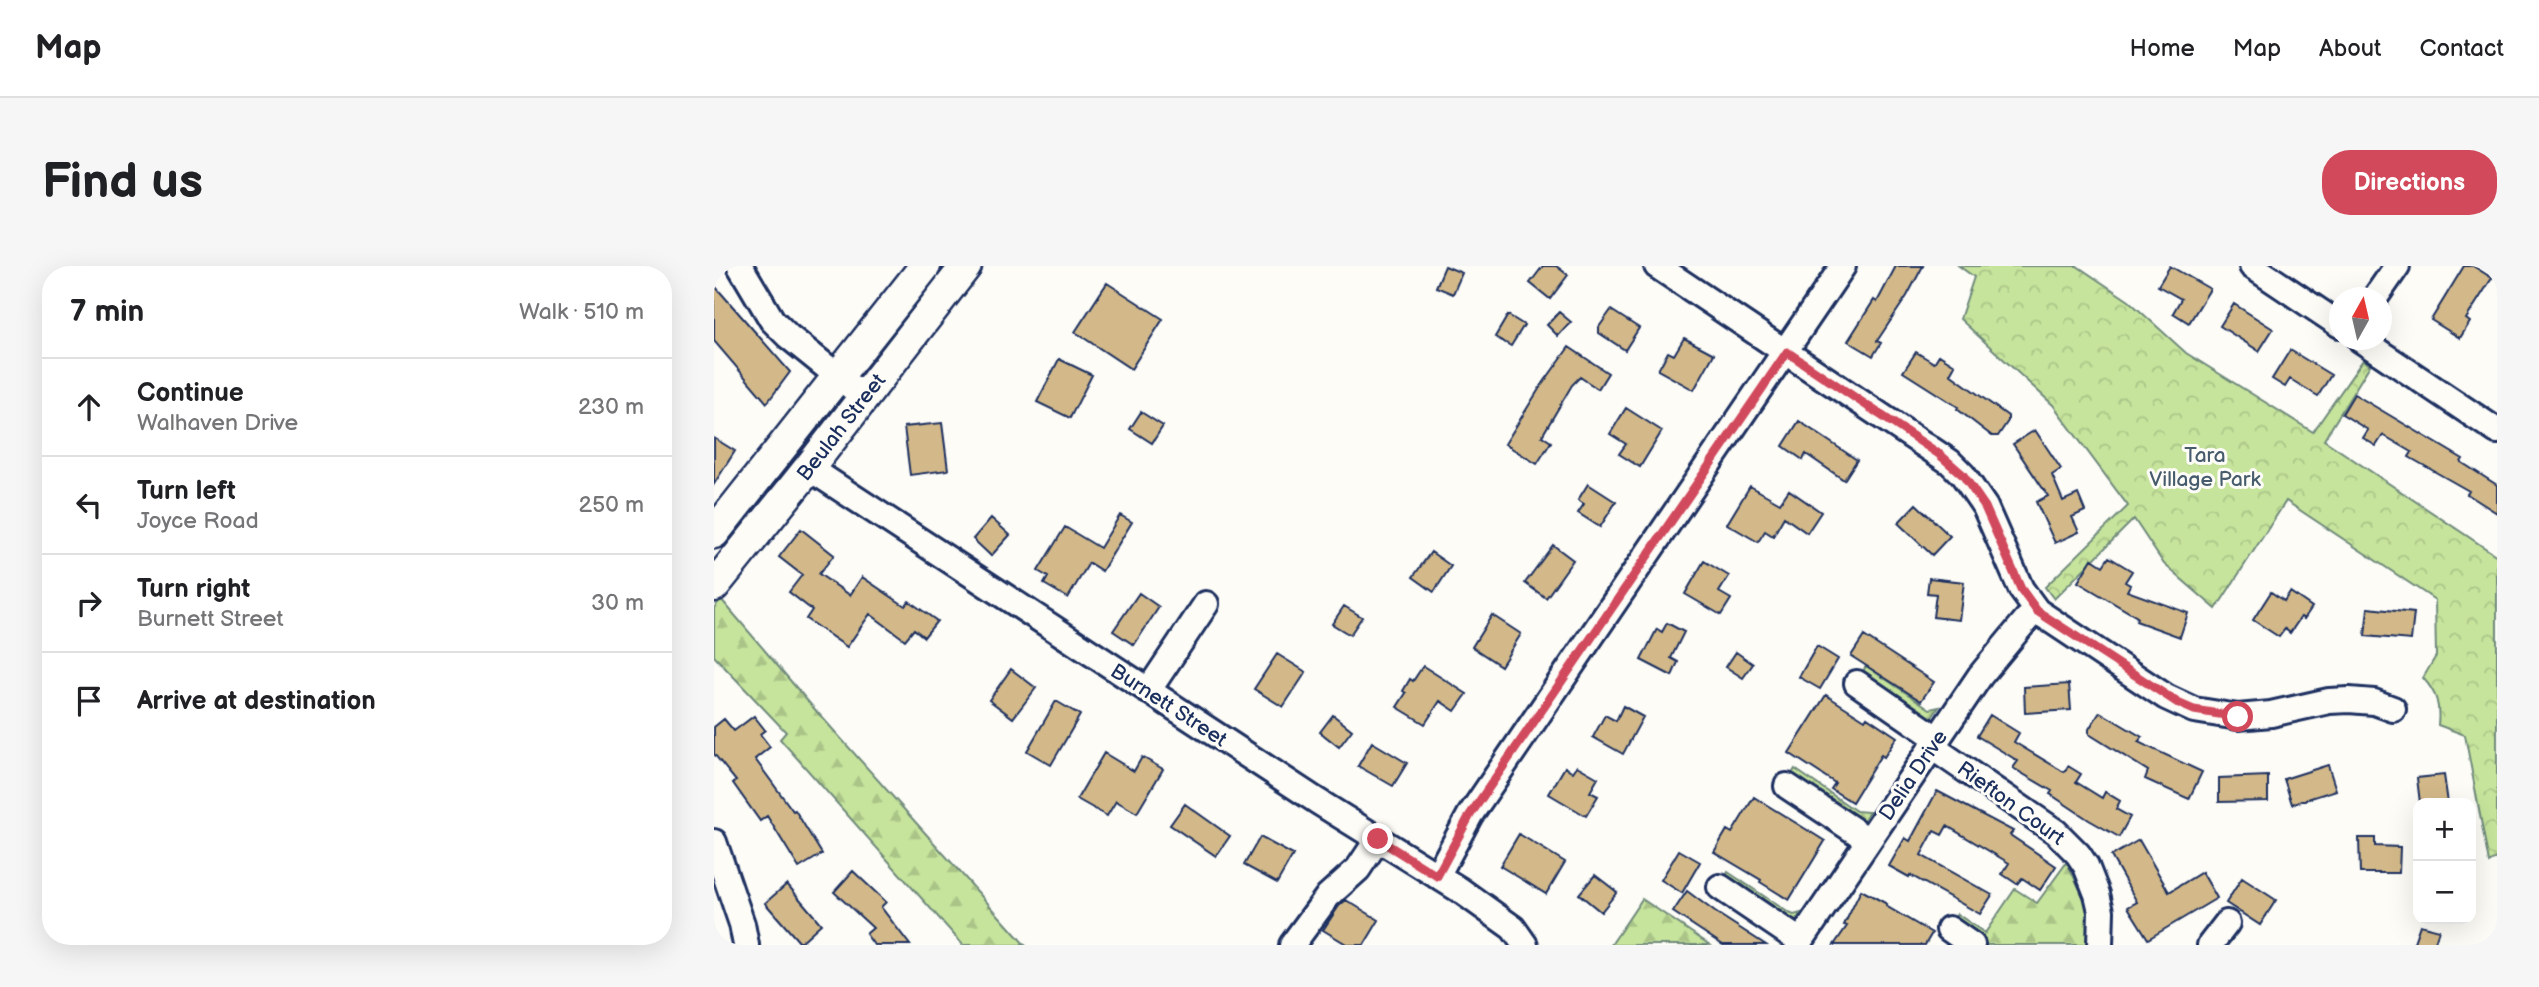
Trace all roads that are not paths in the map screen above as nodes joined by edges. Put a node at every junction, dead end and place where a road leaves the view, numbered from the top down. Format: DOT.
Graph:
graph roads {
  1 [pos="740,266"];
  2 [pos="925,266"];
  3 [pos="966,266"];
  4 [pos="1657,266"];
  5 [pos="1843,266"];
  6 [pos="2252,266"];
  7 [pos="2397,266"];
  8 [pos="2383,287"];
  9 [pos="2329,318"];
  10 [pos="2376,350"];
  11 [pos="1787,352"];
  12 [pos="837,376"];
  13 [pos="865,398"];
  14 [pos="2497,431"];
  15 [pos="809,468"];
  16 [pos="717,524"];
  17 [pos="714,586"];
  18 [pos="1206,604"];
  19 [pos="2037,611"];
  20 [pos="1857,683"];
  21 [pos="1148,691"];
  22 [pos="2393,709"];
  23 [pos="1935,743"];
  24 [pos="1787,786"];
  25 [pos="1378,839"];
  26 [pos="1868,840"];
  27 [pos="714,842"];
  28 [pos="1437,876"];
  29 [pos="1720,887"];
  30 [pos="2227,923"];
  31 [pos="1949,929"];
  32 [pos="1799,943"];
  33 [pos="746,945"];
  34 [pos="1292,945"];
  35 [pos="1525,945"];
  36 [pos="1972,945"];
  37 [pos="2100,945"];
  38 [pos="2210,945"];
  1 -- 12 [label="street"];
  2 -- 12 [label="main road, Beulah Street"];
  3 -- 13 [label="main road, Beulah Street"];
  4 -- 11 [label="street"];
  5 -- 11 [label="street"];
  6 -- 9 [label="street"];
  7 -- 8 [label="street"];
  10 -- 14 [label="street"];
  11 -- 19 [label="street"];
  11 -- 28 [label="street"];
  12 -- 13 [label="street"];
  12 -- 16 [label="main road, Beulah Street"];
  13 -- 15 [label="main road, Beulah Street"];
  15 -- 17 [label="main road, Beulah Street"];
  15 -- 21 [label="street, Burnett Street"];
  18 -- 21 [label="street"];
  19 -- 22 [label="street"];
  19 -- 23 [label="street, Delia Drive"];
  20 -- 23 [label="street, Riefton Court"];
  21 -- 25 [label="street, Burnett Street"];
  23 -- 26 [label="street, Delia Drive"];
  23 -- 37 [label="street, Riefton Court"];
  24 -- 26 [label="street"];
  25 -- 28 [label="street, Burnett Street"];
  25 -- 34 [label="street"];
  26 -- 32 [label="street, Delia Drive"];
  27 -- 33 [label="street"];
  28 -- 35 [label="street, Burnett Street"];
  29 -- 32 [label="street"];
  30 -- 38 [label="street"];
  31 -- 36 [label="street"];
}
